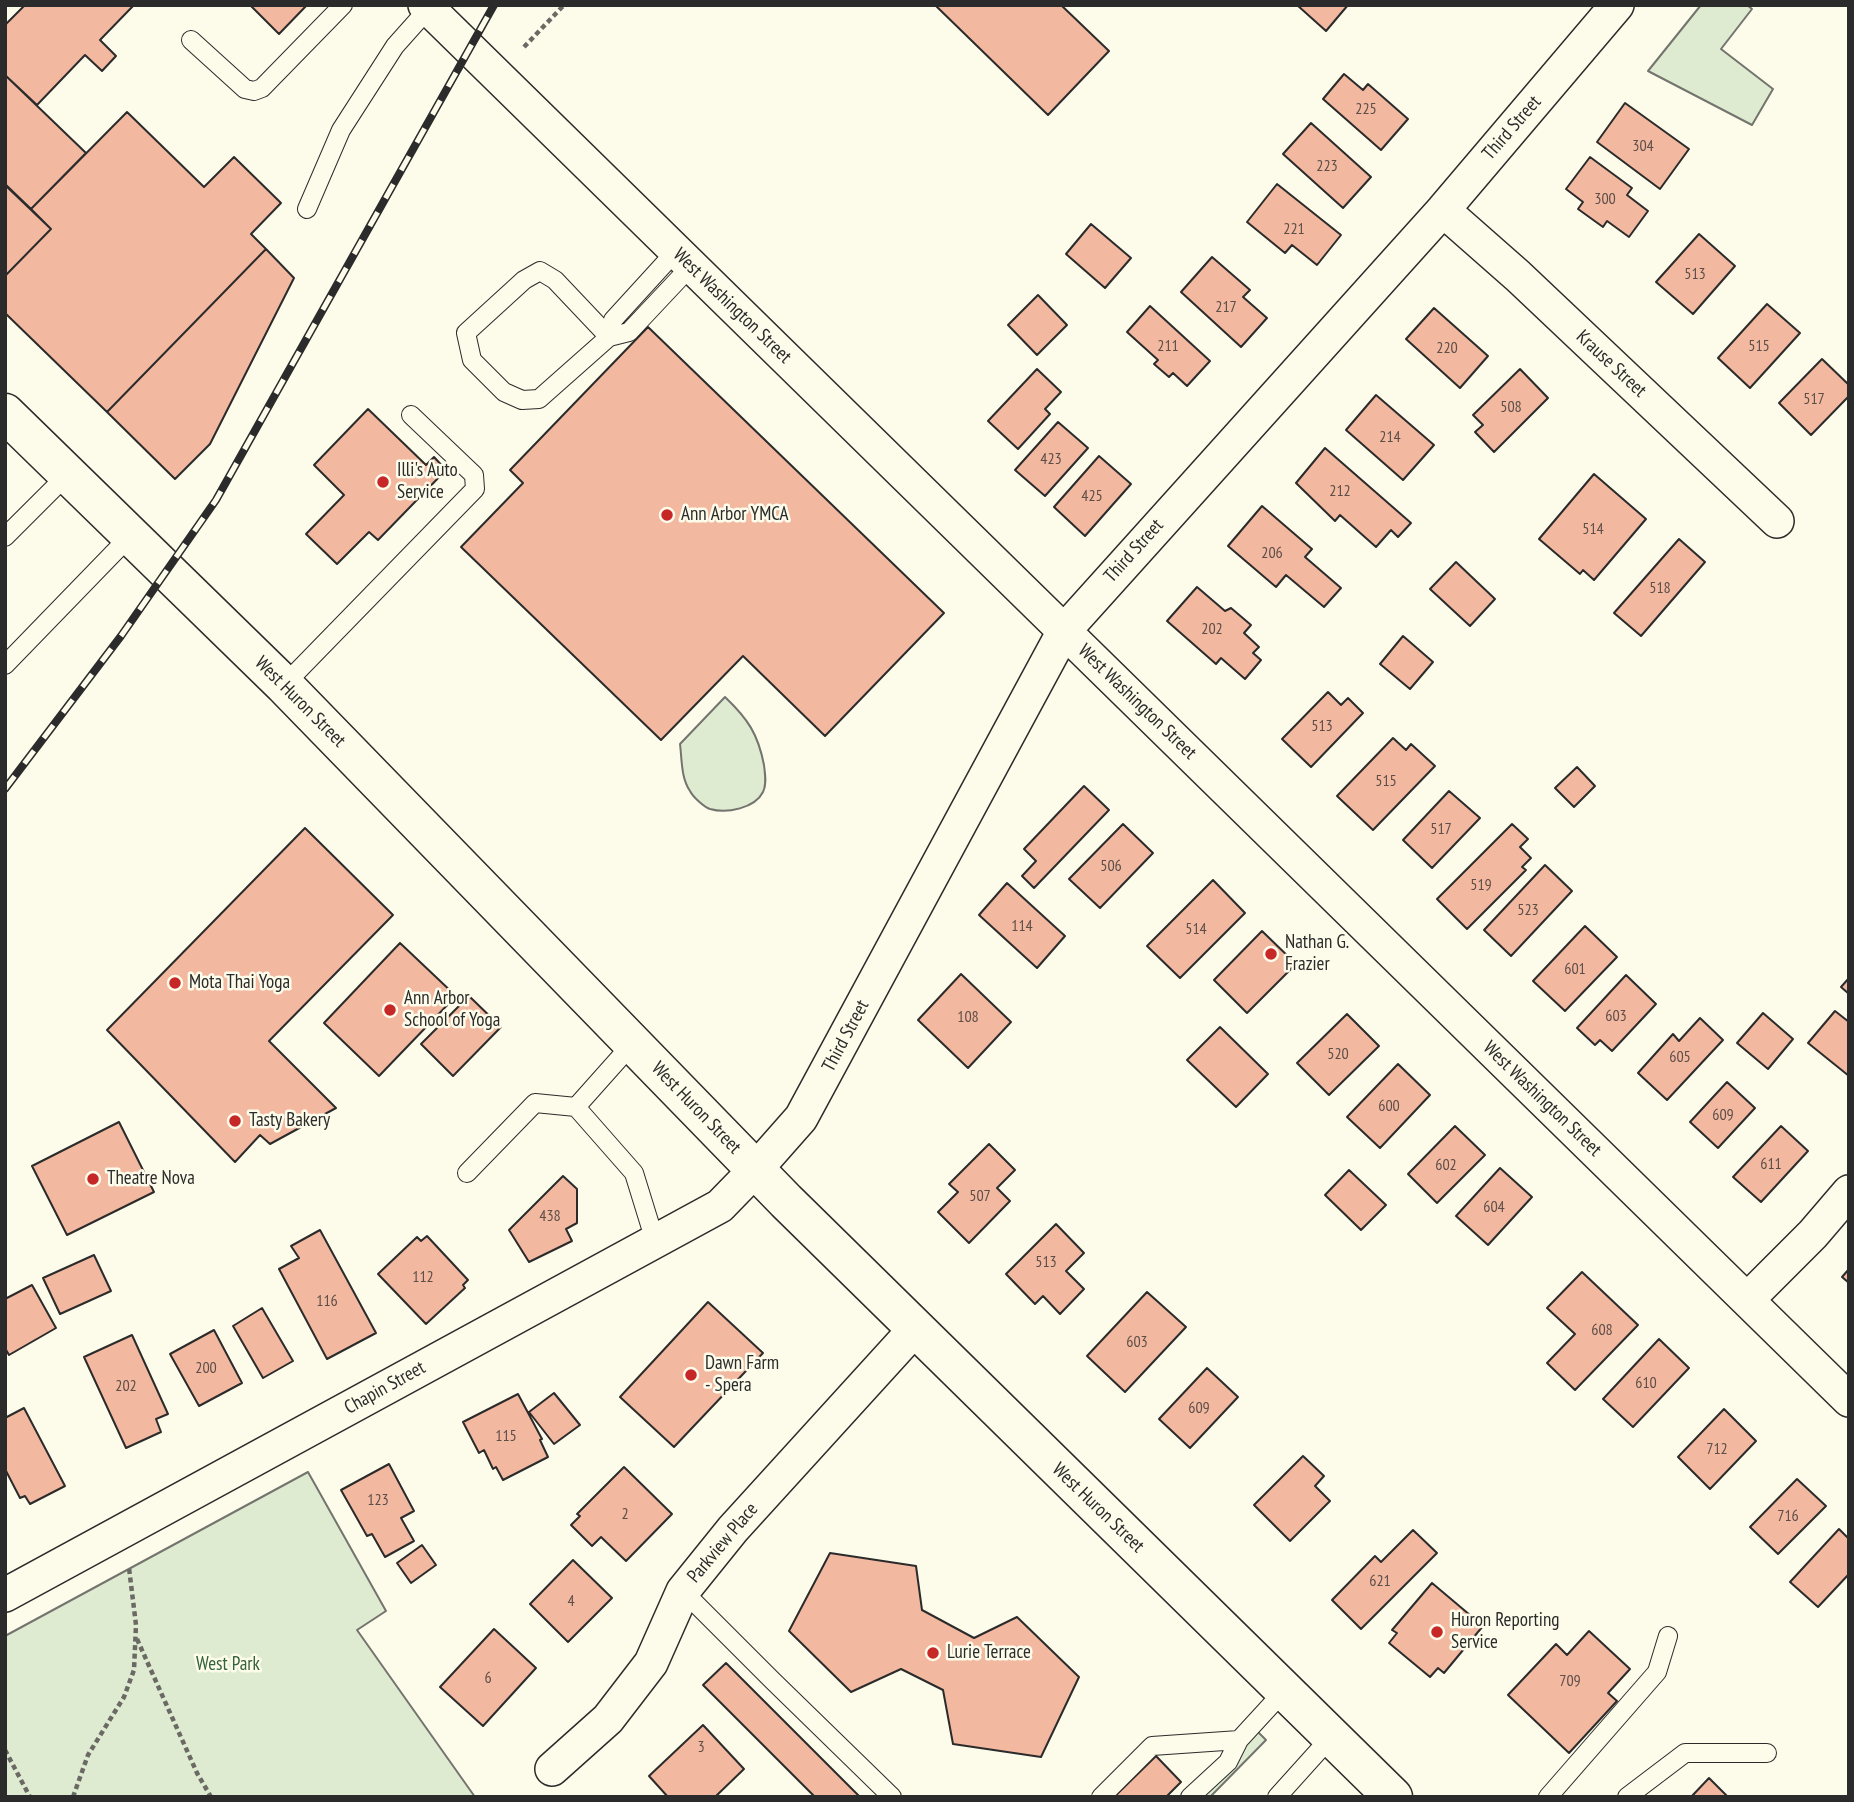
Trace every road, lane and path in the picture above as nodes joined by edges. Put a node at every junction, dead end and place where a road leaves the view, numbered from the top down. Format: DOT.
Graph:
graph roads {
  1 [pos="343,5"];
  2 [pos="564,5"];
  3 [pos="1617,5"];
  4 [pos="427,7"];
  5 [pos="191,40"];
  6 [pos="524,47"];
  7 [pos="307,209"];
  8 [pos="1443,210"];
  9 [pos="683,258"];
  10 [pos="609,337"];
  11 [pos="5,413"];
  12 [pos="411,415"];
  13 [pos="68,474"];
  14 [pos="1777,522"];
  15 [pos="132,534"];
  16 [pos="5,537"];
  17 [pos="1064,631"];
  18 [pos="5,665"];
  19 [pos="284,685"];
  20 [pos="634,1043"];
  21 [pos="576,1107"];
  22 [pos="756,1169"];
  23 [pos="467,1172"];
  24 [pos="1849,1192"];
  25 [pos="655,1241"];
  26 [pos="1747,1300"];
  27 [pos="915,1329"];
  28 [pos="1849,1400"];
  29 [pos="129,1568"];
  30 [pos="683,1591"];
  31 [pos="5,1595"];
  32 [pos="1668,1636"];
  33 [pos="136,1637"];
  34 [pos="1284,1690"];
  35 [pos="1331,1737"];
  36 [pos="1239,1741"];
  37 [pos="5,1750"];
  38 [pos="1767,1753"];
  39 [pos="552,1769"];
  40 [pos="30,1797"];
  41 [pos="73,1797"];
  42 [pos="211,1797"];
  43 [pos="892,1797"];
  44 [pos="1101,1797"];
  45 [pos="1190,1797"];
  46 [pos="1277,1797"];
  47 [pos="1393,1797"];
  48 [pos="1548,1797"];
  49 [pos="1627,1797"];
  1 -- 5 [label="lane"];
  2 -- 6 [label="path"];
  3 -- 8 [label="street, Third Street"];
  4 -- 7 [label="lane"];
  4 -- 9 [label="street, West Washington Street"];
  8 -- 14 [label="street, Krause Street"];
  8 -- 17 [label="street, Third Street"];
  9 -- 10 [label="lane"];
  9 -- 17 [label="street, West Washington Street"];
  10 -- 10 [label="lane"];
  11 -- 13 [label="main road, West Huron Street"];
  12 -- 19 [label="lane"];
  13 -- 15 [label="main road, West Huron Street"];
  13 -- 16 [label="lane"];
  15 -- 18 [label="lane"];
  15 -- 19 [label="main road, West Huron Street"];
  17 -- 22 [label="street, Third Street"];
  17 -- 26 [label="street, West Washington Street"];
  19 -- 20 [label="main road, West Huron Street"];
  20 -- 21 [label="lane"];
  20 -- 22 [label="main road, West Huron Street"];
  21 -- 23 [label="lane"];
  21 -- 25 [label="lane"];
  22 -- 25 [label="street, Chapin Street"];
  22 -- 27 [label="main road, West Huron Street"];
  24 -- 26 [label="street"];
  25 -- 31 [label="street, Chapin Street"];
  26 -- 28 [label="street, West Washington Street"];
  27 -- 30 [label="street, Parkview Place"];
  27 -- 34 [label="main road, West Huron Street"];
  29 -- 33 [label="path"];
  30 -- 39 [label="street, Parkview Place"];
  30 -- 43 [label="lane"];
  32 -- 48 [label="lane"];
  33 -- 41 [label="path"];
  33 -- 42 [label="path"];
  34 -- 35 [label="main road, West Huron Street"];
  34 -- 36 [label="lane"];
  35 -- 46 [label="lane"];
  35 -- 47 [label="main road, West Huron Street"];
  36 -- 44 [label="lane"];
  36 -- 45 [label="lane"];
  37 -- 40 [label="path"];
  38 -- 49 [label="lane"];
}
